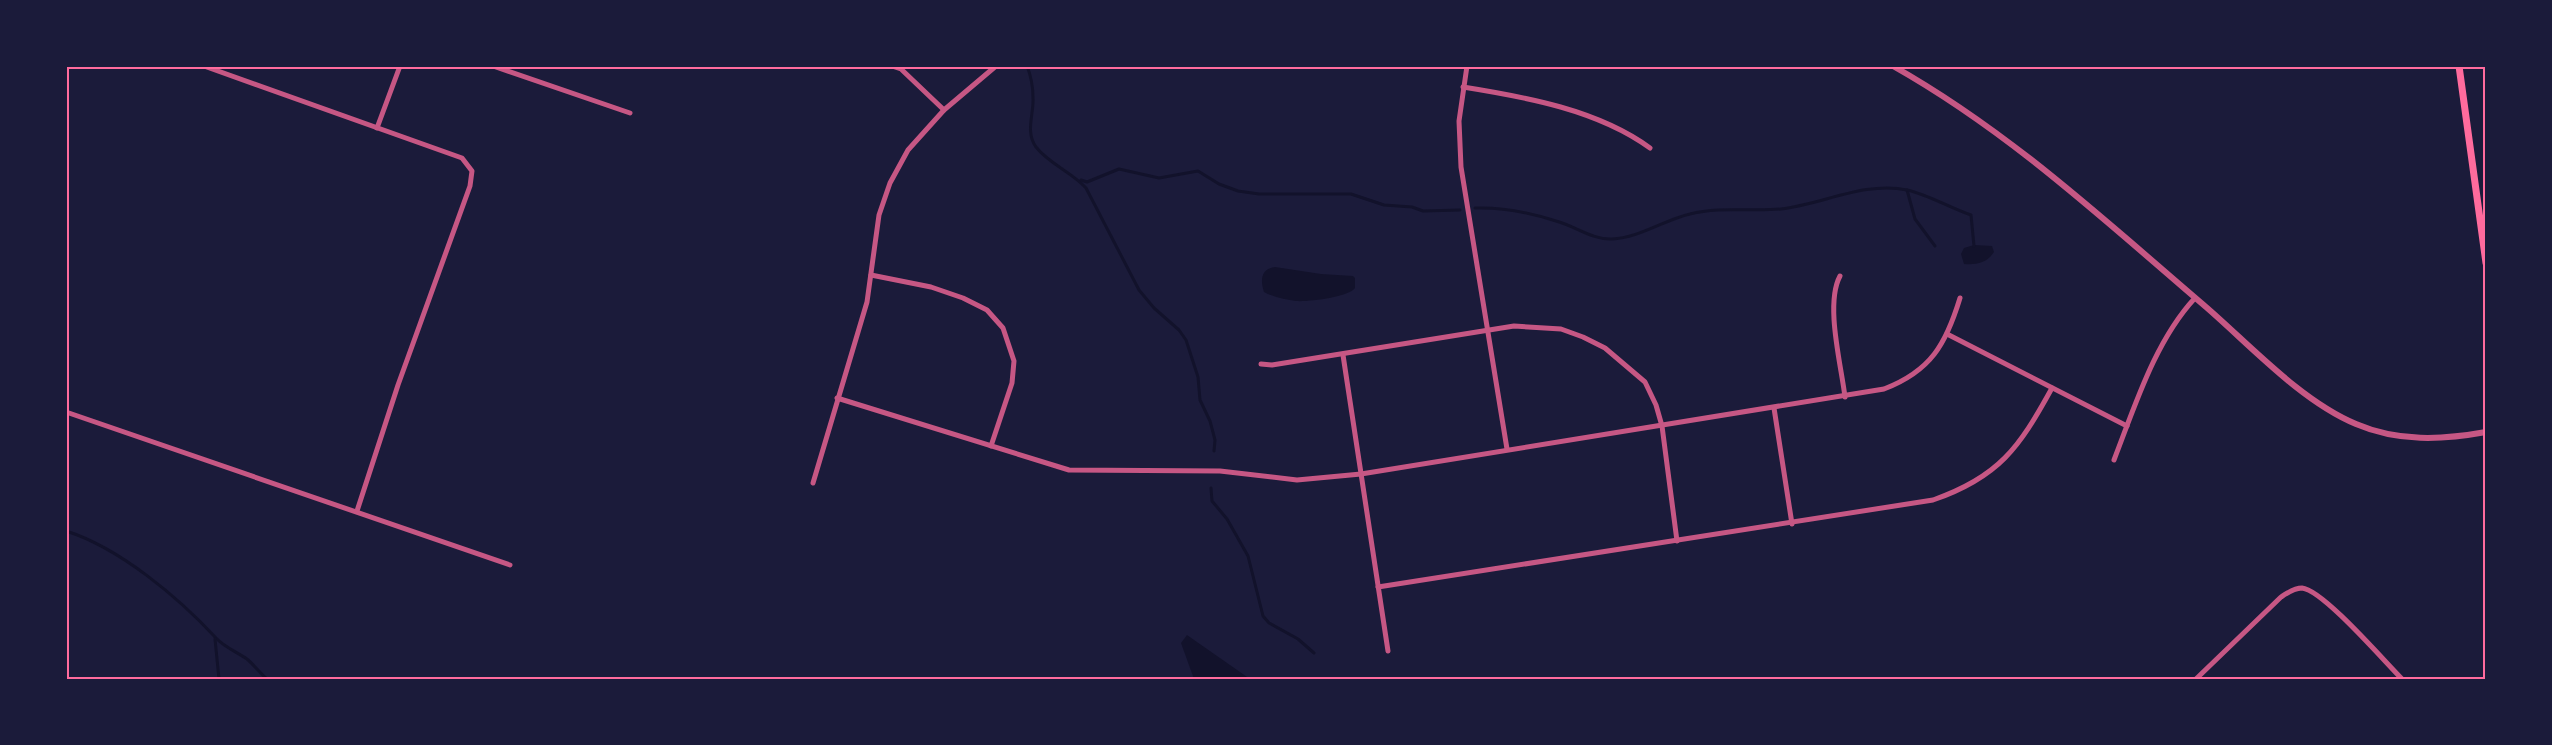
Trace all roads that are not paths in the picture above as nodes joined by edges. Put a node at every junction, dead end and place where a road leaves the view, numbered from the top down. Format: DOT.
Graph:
graph roads {
  1 [pos="204,66"];
  2 [pos="400,66"];
  3 [pos="493,66"];
  4 [pos="892,66"];
  5 [pos="996,66"];
  6 [pos="1467,66"];
  7 [pos="1893,66"];
  8 [pos="2459,66"];
  9 [pos="1462,87"];
  10 [pos="944,110"];
  11 [pos="630,113"];
  12 [pos="377,128"];
  13 [pos="1650,148"];
  14 [pos="2486,263"];
  15 [pos="871,275"];
  16 [pos="1840,276"];
  17 [pos="1960,298"];
  18 [pos="2195,298"];
  19 [pos="1487,330"];
  20 [pos="1947,334"];
  21 [pos="1343,355"];
  22 [pos="1261,364"];
  23 [pos="2052,388"];
  24 [pos="1845,397"];
  25 [pos="837,398"];
  26 [pos="1774,408"];
  27 [pos="66,412"];
  28 [pos="1662,426"];
  29 [pos="2127,426"];
  30 [pos="2486,432"];
  31 [pos="991,446"];
  32 [pos="1507,449"];
  33 [pos="2114,460"];
  34 [pos="1361,474"];
  35 [pos="813,483"];
  36 [pos="357,511"];
  37 [pos="1792,524"];
  38 [pos="1677,541"];
  39 [pos="510,565"];
  40 [pos="1378,587"];
  41 [pos="1388,651"];
  42 [pos="2196,679"];
  43 [pos="2402,679"];
  1 -- 12 [label="street"];
  2 -- 12 [label="street"];
  3 -- 11 [label="street"];
  4 -- 10 [label="street"];
  5 -- 10 [label="street"];
  6 -- 9 [label="street"];
  7 -- 18 [label="street"];
  8 -- 14 [label="main road"];
  9 -- 13 [label="street"];
  9 -- 19 [label="street"];
  10 -- 15 [label="street"];
  12 -- 36 [label="street"];
  15 -- 25 [label="street"];
  15 -- 31 [label="street"];
  16 -- 24 [label="street"];
  17 -- 20 [label="street"];
  18 -- 29 [label="street"];
  18 -- 30 [label="street"];
  19 -- 21 [label="street"];
  19 -- 28 [label="street"];
  19 -- 32 [label="street"];
  20 -- 23 [label="street"];
  20 -- 24 [label="street"];
  21 -- 22 [label="street"];
  21 -- 34 [label="street"];
  23 -- 29 [label="street"];
  23 -- 37 [label="street"];
  24 -- 26 [label="street"];
  25 -- 31 [label="street"];
  25 -- 35 [label="street"];
  26 -- 28 [label="street"];
  26 -- 37 [label="street"];
  27 -- 36 [label="street"];
  28 -- 32 [label="street"];
  28 -- 38 [label="street"];
  29 -- 33 [label="street"];
  31 -- 34 [label="street"];
  32 -- 34 [label="street"];
  34 -- 40 [label="street"];
  36 -- 39 [label="street"];
  37 -- 38 [label="street"];
  38 -- 40 [label="street"];
  40 -- 41 [label="street"];
  42 -- 43 [label="street"];
}
